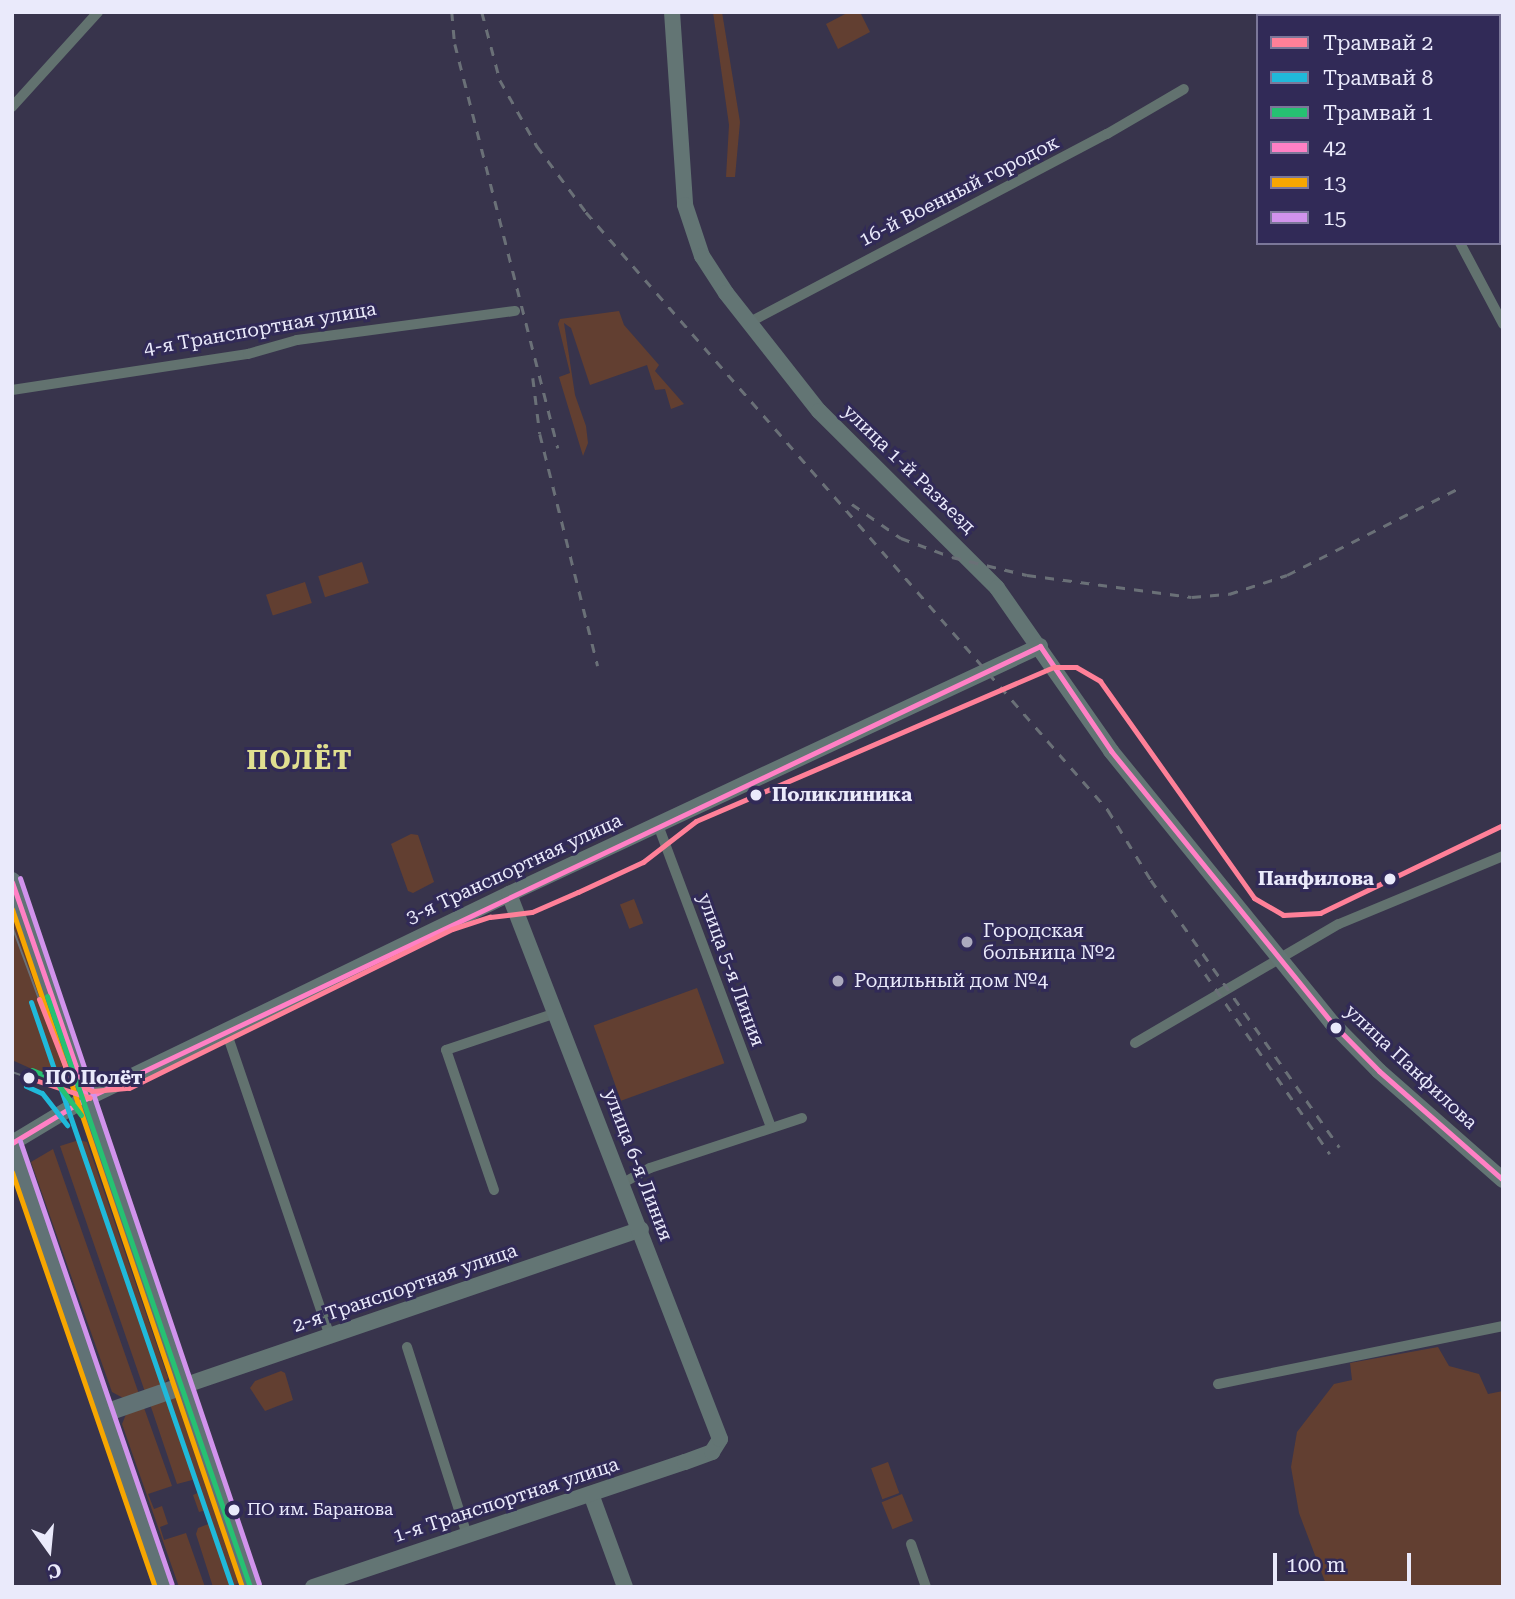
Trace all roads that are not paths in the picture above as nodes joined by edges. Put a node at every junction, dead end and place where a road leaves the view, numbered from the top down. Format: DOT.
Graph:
graph roads {
  1 [pos="98,12"];
  2 [pos="672,12"];
  3 [pos="12,88"];
  4 [pos="1184,89"];
  5 [pos="22,96"];
  6 [pos="12,107"];
  7 [pos="1461,245"];
  8 [pos="515,311"];
  9 [pos="748,323"];
  10 [pos="1503,324"];
  11 [pos="12,390"];
  12 [pos="1040,646"];
  13 [pos="657,825"];
  14 [pos="1503,856"];
  15 [pos="12,881"];
  16 [pos="509,894"];
  17 [pos="1278,957"];
  18 [pos="556,1013"];
  19 [pos="226,1031"];
  20 [pos="1135,1043"];
  21 [pos="87,1098"];
  22 [pos="802,1118"];
  23 [pos="771,1128"];
  24 [pos="12,1143"];
  25 [pos="1503,1180"];
  26 [pos="623,1183"];
  27 [pos="494,1190"];
  28 [pos="641,1229"];
  29 [pos="1503,1326"];
  30 [pos="330,1336"];
  31 [pos="407,1347"];
  32 [pos="1218,1384"];
  33 [pos="183,1386"];
  34 [pos="105,1413"];
  35 [pos="712,1452"];
  36 [pos="592,1494"];
  37 [pos="467,1535"];
  38 [pos="911,1544"];
  39 [pos="164,1587"];
  40 [pos="251,1587"];
  41 [pos="313,1587"];
  42 [pos="625,1587"];
  43 [pos="926,1587"];
  1 -- 5 [label="street"];
  2 -- 9 [label="main road"];
  3 -- 5 [label="street"];
  4 -- 9 [label="street, 16-й Военный городок"];
  5 -- 6 [label="street"];
  7 -- 10 [label="street"];
  8 -- 11 [label="street, 4-я Транспортная улица"];
  9 -- 12 [label="main road, улица 1-й Разъезд"];
  12 -- 13 [label="main road, 3-я Транспортная улица"];
  12 -- 17 [label="main road, улица Панфилова"];
  13 -- 16 [label="main road, 3-я Транспортная улица"];
  13 -- 23 [label="street, улица 5-я Линия"];
  14 -- 17 [label="street"];
  15 -- 21 [label="main road"];
  16 -- 18 [label="main road, улица 6-я Линия"];
  16 -- 19 [label="main road, 3-я Транспортная улица"];
  17 -- 20 [label="street"];
  17 -- 25 [label="main road, улица Панфилова"];
  18 -- 26 [label="main road, улица 6-я Линия"];
  18 -- 27 [label="street"];
  19 -- 21 [label="main road, 3-я Транспортная улица"];
  19 -- 30 [label="street"];
  21 -- 24 [label="main road, 3-я Транспортная улица"];
  21 -- 33 [label="main road"];
  22 -- 23 [label="street"];
  23 -- 26 [label="street"];
  24 -- 34 [label="main road"];
  26 -- 28 [label="main road, улица 6-я Линия"];
  28 -- 30 [label="main road, 2-я Транспортная улица"];
  28 -- 35 [label="main road, улица 6-я Линия"];
  29 -- 32 [label="street"];
  30 -- 33 [label="main road, 2-я Транспортная улица"];
  31 -- 37 [label="street"];
  33 -- 34 [label="main road"];
  33 -- 40 [label="main road"];
  34 -- 39 [label="main road"];
  35 -- 36 [label="main road, 1-я Транспортная улица"];
  36 -- 37 [label="main road, 1-я Транспортная улица"];
  36 -- 42 [label="main road"];
  37 -- 41 [label="main road, 1-я Транспортная улица"];
  38 -- 43 [label="street"];
}
